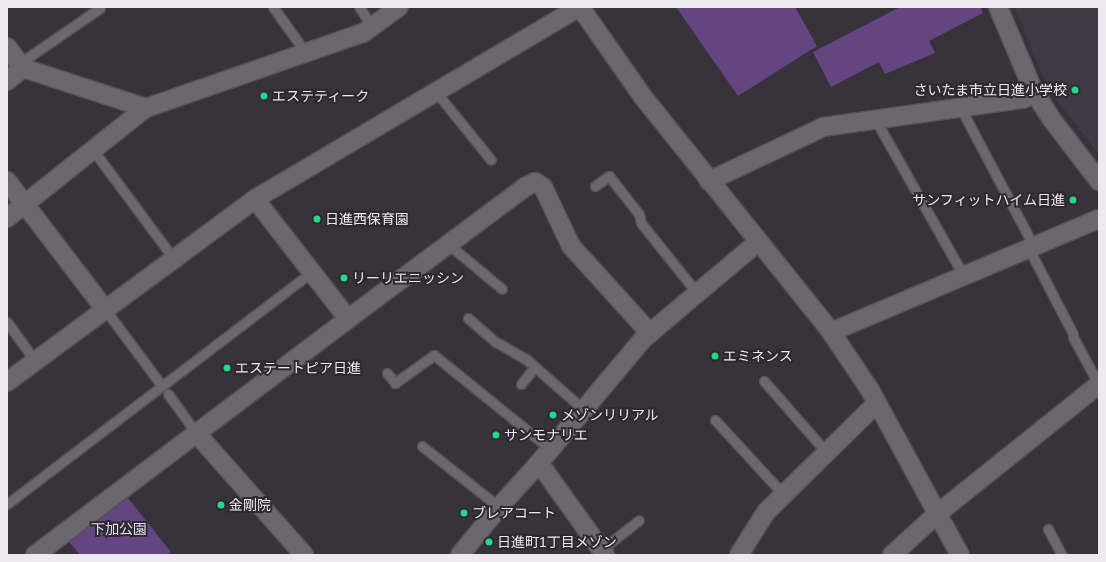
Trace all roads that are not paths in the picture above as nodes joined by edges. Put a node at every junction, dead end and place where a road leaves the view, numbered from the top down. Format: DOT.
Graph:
graph roads {
  1 [pos="273,7"];
  2 [pos="359,7"];
  3 [pos="398,7"];
  4 [pos="998,7"];
  5 [pos="100,8"];
  6 [pos="372,26"];
  7 [pos="7,47"];
  8 [pos="306,53"];
  9 [pos="21,66"];
  10 [pos="7,81"];
  11 [pos="436,92"];
  12 [pos="1034,92"];
  13 [pos="960,107"];
  14 [pos="146,108"];
  15 [pos="875,119"];
  16 [pos="93,150"];
  17 [pos="491,160"];
  18 [pos="7,181"];
  19 [pos="709,181"];
  20 [pos="1099,182"];
  21 [pos="595,186"];
  22 [pos="255,199"];
  23 [pos="24,204"];
  24 [pos="7,218"];
  25 [pos="1099,219"];
  26 [pos="758,242"];
  27 [pos="448,244"];
  28 [pos="1031,248"];
  29 [pos="174,258"];
  30 [pos="310,272"];
  31 [pos="964,276"];
  32 [pos="502,289"];
  33 [pos="697,293"];
  34 [pos="107,313"];
  35 [pos="468,318"];
  36 [pos="348,319"];
  37 [pos="7,322"];
  38 [pos="831,332"];
  39 [pos="650,333"];
  40 [pos="35,361"];
  41 [pos="535,367"];
  42 [pos="387,373"];
  43 [pos="764,380"];
  44 [pos="7,382"];
  45 [pos="521,384"];
  46 [pos="1099,384"];
  47 [pos="162,386"];
  48 [pos="168,394"];
  49 [pos="876,404"];
  50 [pos="583,409"];
  51 [pos="715,420"];
  52 [pos="194,430"];
  53 [pos="422,446"];
  54 [pos="827,453"];
  55 [pos="544,456"];
  56 [pos="783,494"];
  57 [pos="7,504"];
  58 [pos="498,507"];
  59 [pos="936,514"];
  60 [pos="639,520"];
  61 [pos="1048,529"];
  62 [pos="603,552"];
  63 [pos="463,554"];
  64 [pos="35,555"];
  65 [pos="304,555"];
  66 [pos="739,555"];
  67 [pos="892,555"];
  68 [pos="960,555"];
  69 [pos="1062,555"];
  1 -- 8 [label="lane"];
  2 -- 6 [label="lane"];
  3 -- 6 [label="street"];
  4 -- 12 [label="street"];
  5 -- 9 [label="lane"];
  6 -- 8 [label="street"];
  7 -- 9 [label="street"];
  8 -- 14 [label="street"];
  9 -- 10 [label="street"];
  9 -- 14 [label="street"];
  11 -- 17 [label="lane"];
  11 -- 19 [label="street"];
  11 -- 22 [label="street"];
  12 -- 13 [label="street"];
  12 -- 20 [label="street"];
  13 -- 15 [label="street"];
  13 -- 28 [label="lane"];
  14 -- 16 [label="street"];
  15 -- 19 [label="street"];
  15 -- 31 [label="lane"];
  16 -- 23 [label="street"];
  16 -- 29 [label="lane"];
  18 -- 23 [label="street"];
  19 -- 26 [label="street"];
  21 -- 33 [label="lane"];
  22 -- 29 [label="street"];
  22 -- 30 [label="street"];
  23 -- 24 [label="street"];
  23 -- 34 [label="street"];
  25 -- 28 [label="street"];
  26 -- 33 [label="street"];
  26 -- 38 [label="street"];
  27 -- 32 [label="lane"];
  27 -- 36 [label="street"];
  27 -- 39 [label="street"];
  28 -- 31 [label="street"];
  28 -- 46 [label="lane"];
  29 -- 34 [label="street"];
  30 -- 36 [label="street"];
  30 -- 47 [label="lane"];
  31 -- 38 [label="street"];
  33 -- 39 [label="street"];
  34 -- 40 [label="street"];
  34 -- 47 [label="lane"];
  35 -- 41 [label="lane"];
  36 -- 52 [label="street"];
  37 -- 40 [label="lane"];
  38 -- 49 [label="street"];
  39 -- 50 [label="street"];
  40 -- 44 [label="street"];
  41 -- 45 [label="lane"];
  41 -- 50 [label="lane"];
  42 -- 55 [label="lane"];
  43 -- 54 [label="lane"];
  46 -- 59 [label="street"];
  47 -- 57 [label="lane"];
  48 -- 52 [label="lane"];
  49 -- 54 [label="street"];
  49 -- 59 [label="street"];
  50 -- 55 [label="street"];
  51 -- 56 [label="lane"];
  52 -- 64 [label="street"];
  52 -- 65 [label="street"];
  53 -- 58 [label="lane"];
  54 -- 56 [label="street"];
  55 -- 58 [label="street"];
  55 -- 62 [label="street"];
  56 -- 66 [label="street"];
  58 -- 63 [label="street"];
  59 -- 67 [label="street"];
  59 -- 68 [label="street"];
  60 -- 62 [label="lane"];
  61 -- 69 [label="lane"];
}
